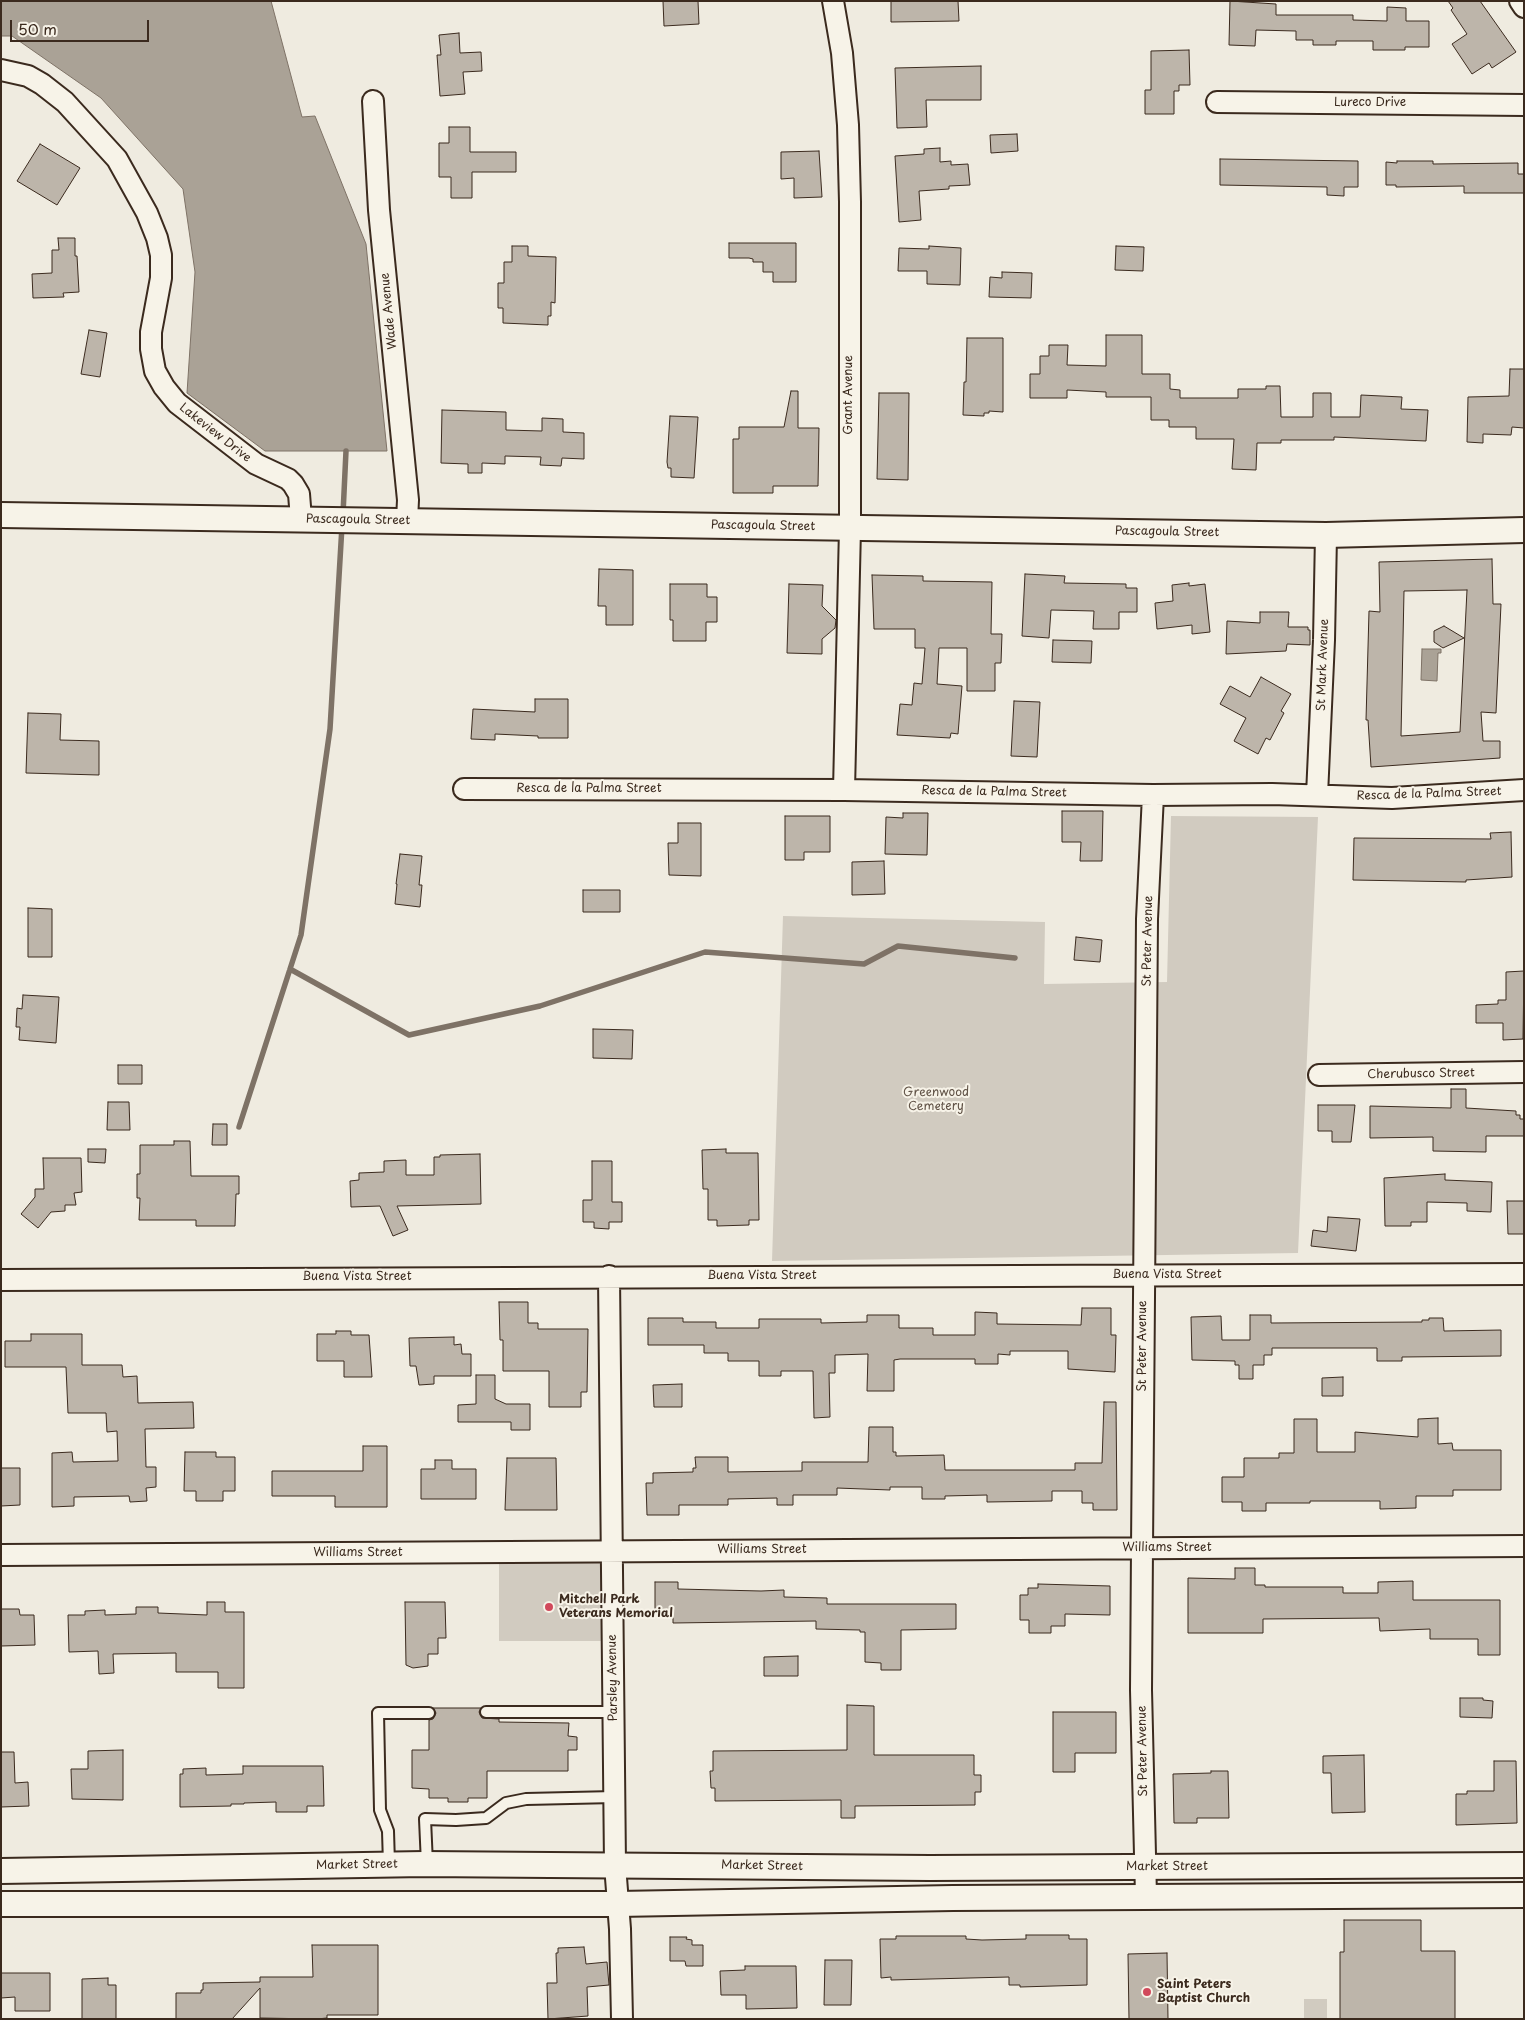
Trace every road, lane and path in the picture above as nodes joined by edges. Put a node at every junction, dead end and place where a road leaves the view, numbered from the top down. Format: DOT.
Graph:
graph roads {
  1 [pos="833,1"];
  2 [pos="1520,1"];
  3 [pos="1524,7"];
  4 [pos="1,70"];
  5 [pos="374,101"];
  6 [pos="1217,102"];
  7 [pos="1524,105"];
  8 [pos="1,515"];
  9 [pos="301,519"];
  10 [pos="407,520"];
  11 [pos="850,528"];
  12 [pos="1524,530"];
  13 [pos="1326,535"];
  14 [pos="464,789"];
  15 [pos="844,790"];
  16 [pos="1524,790"];
  17 [pos="1153,795"];
  18 [pos="1317,795"];
  19 [pos="1524,1072"];
  20 [pos="1319,1075"];
  21 [pos="1524,1274"];
  22 [pos="1144,1275"];
  23 [pos="609,1276"];
  24 [pos="1,1280"];
  25 [pos="1524,1546"];
  26 [pos="1142,1548"];
  27 [pos="612,1551"];
  28 [pos="1,1555"];
  29 [pos="486,1712"];
  30 [pos="614,1712"];
  31 [pos="429,1713"];
  32 [pos="614,1797"];
  33 [pos="389,1864"];
  34 [pos="427,1864"];
  35 [pos="615,1865"];
  36 [pos="1524,1865"];
  37 [pos="1145,1867"];
  38 [pos="1,1871"];
  39 [pos="1524,1895"];
  40 [pos="1146,1896"];
  41 [pos="1,1904"];
  42 [pos="618,1904"];
  43 [pos="622,2019"];
  1 -- 11 [label="street, Grant Avenue"];
  2 -- 3 [label="street"];
  4 -- 9 [label="street, Lakeview Drive"];
  5 -- 10 [label="street, Wade Avenue"];
  6 -- 7 [label="street, Lureco Drive"];
  8 -- 9 [label="street, Pascagoula Street"];
  9 -- 10 [label="street, Pascagoula Street"];
  10 -- 11 [label="street, Pascagoula Street"];
  11 -- 13 [label="street, Pascagoula Street"];
  11 -- 15 [label="street, Grant Avenue"];
  12 -- 13 [label="street, Pascagoula Street"];
  13 -- 18 [label="street, St Mark Avenue"];
  14 -- 15 [label="street, Resca de la Palma Street"];
  15 -- 17 [label="street, Resca de la Palma Street"];
  16 -- 18 [label="street, Resca de la Palma Street"];
  17 -- 18 [label="street, Resca de la Palma Street"];
  17 -- 22 [label="street, St Peter Avenue"];
  19 -- 20 [label="street, Cherubusco Street"];
  21 -- 22 [label="street, Buena Vista Street"];
  22 -- 23 [label="street, Buena Vista Street"];
  22 -- 26 [label="street, St Peter Avenue"];
  23 -- 24 [label="street, Buena Vista Street"];
  23 -- 27 [label="street, Parsley Avenue"];
  25 -- 26 [label="street, Williams Street"];
  26 -- 27 [label="street, Williams Street"];
  26 -- 37 [label="street, St Peter Avenue"];
  27 -- 28 [label="street, Williams Street"];
  27 -- 30 [label="street, Parsley Avenue"];
  29 -- 30 [label="lane"];
  30 -- 32 [label="street, Parsley Avenue"];
  31 -- 33 [label="lane"];
  32 -- 34 [label="lane"];
  32 -- 35 [label="street, Parsley Avenue"];
  33 -- 34 [label="street, Market Street"];
  33 -- 38 [label="street, Market Street"];
  34 -- 35 [label="street, Market Street"];
  35 -- 37 [label="street, Market Street"];
  35 -- 42 [label="street, Parsley Avenue"];
  36 -- 37 [label="street, Market Street"];
  37 -- 40 [label="street, St Peter Avenue"];
  39 -- 40 [label="street"];
  40 -- 42 [label="street"];
  41 -- 42 [label="street"];
  42 -- 43 [label="street, Parsley Avenue"];
}
